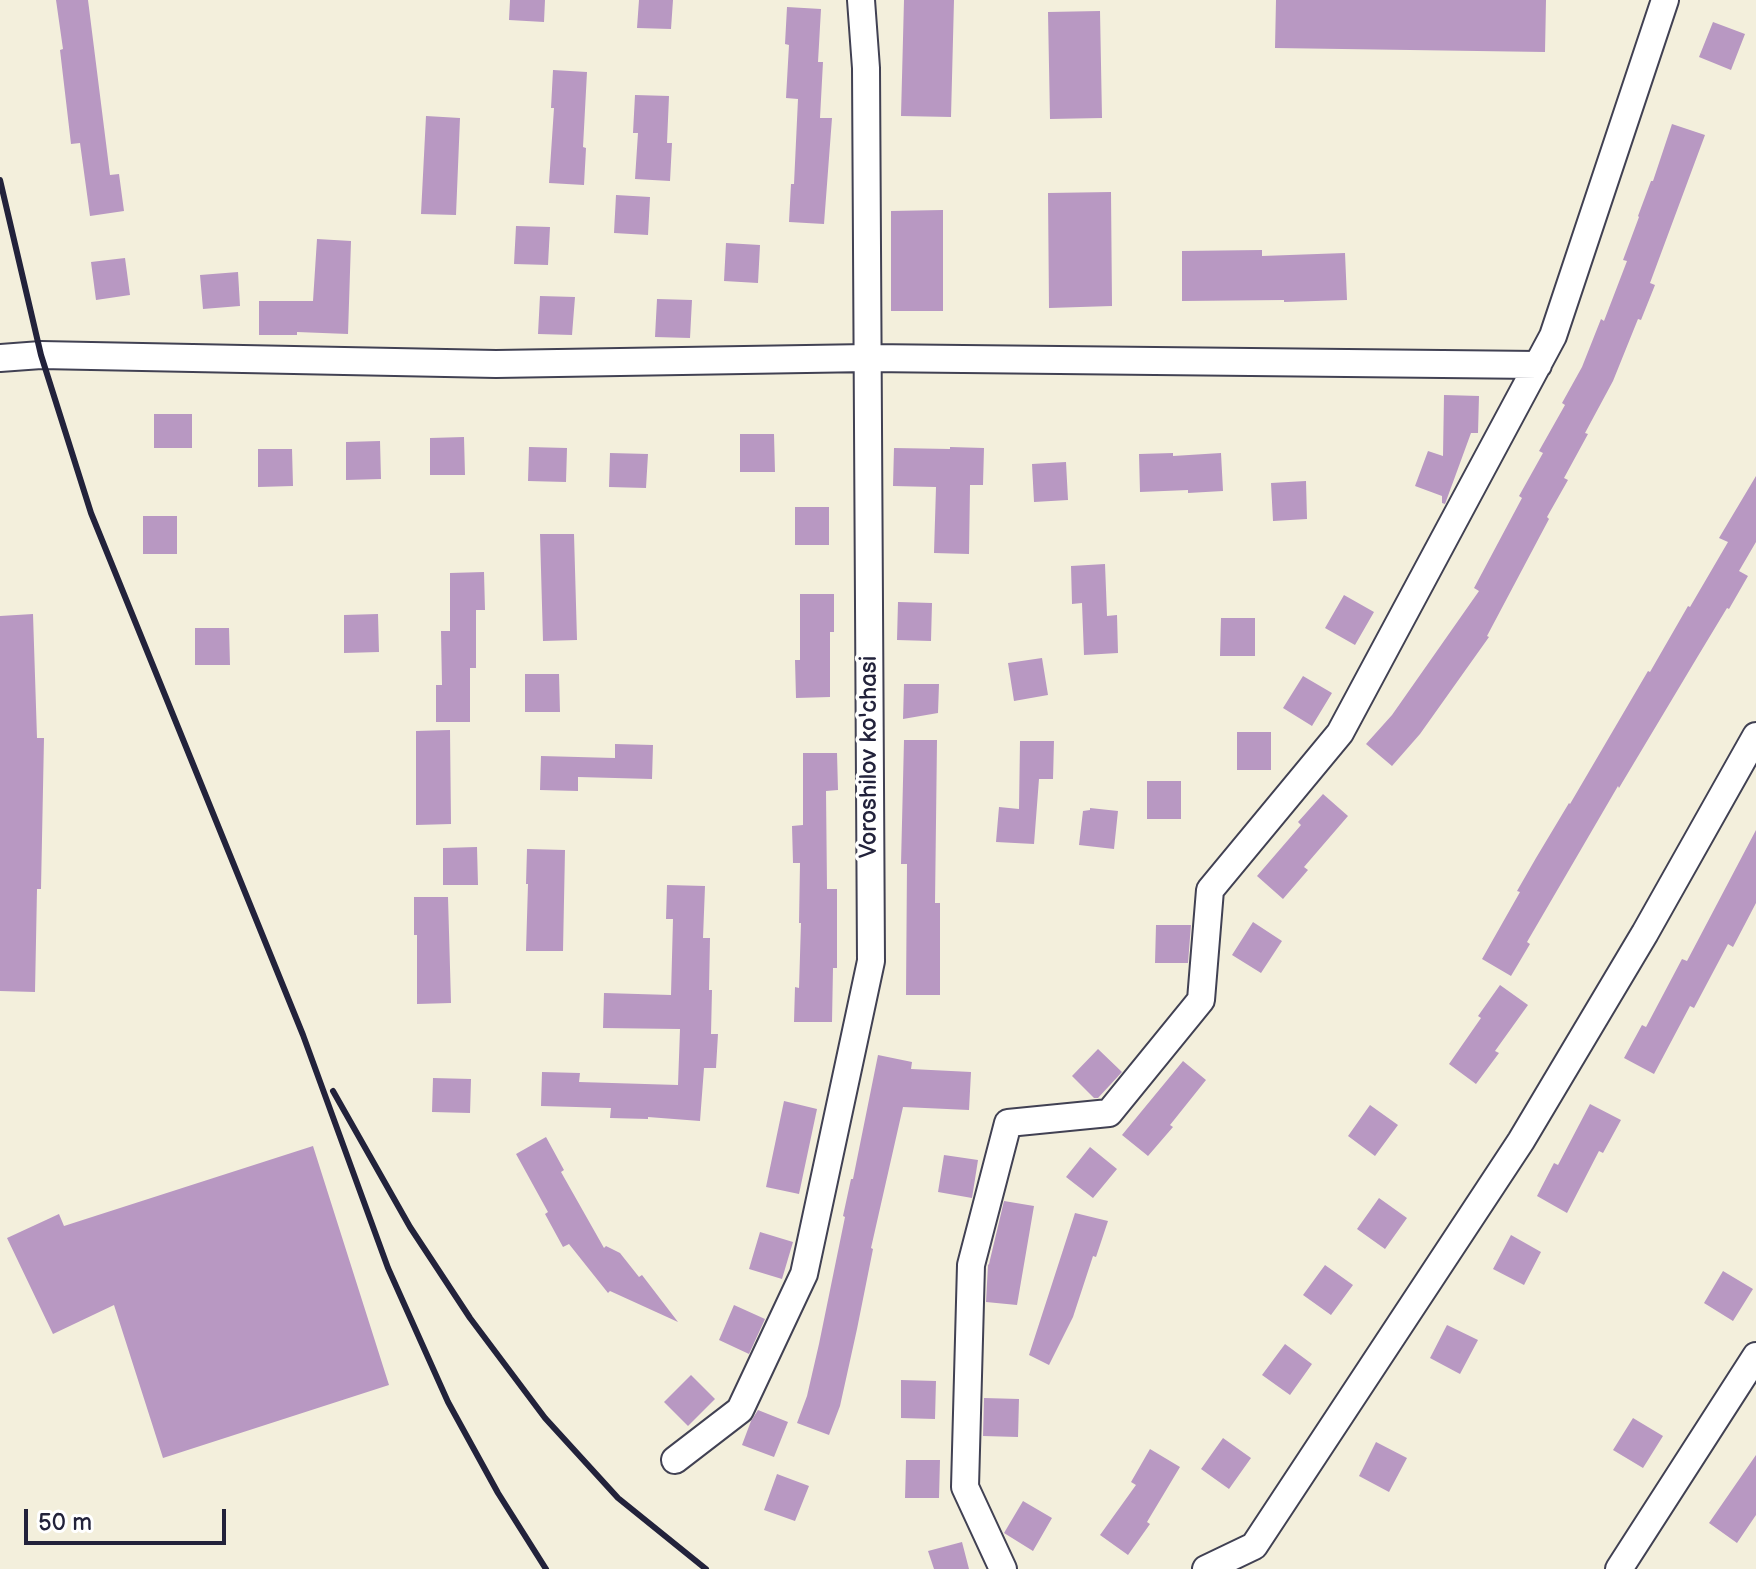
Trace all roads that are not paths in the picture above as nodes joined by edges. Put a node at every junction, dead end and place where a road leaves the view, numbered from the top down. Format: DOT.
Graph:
graph roads {
  1 [pos="861,0"];
  2 [pos="1665,0"];
  3 [pos="0,358"];
  4 [pos="868,358"];
  5 [pos="1538,365"];
  6 [pos="1756,736"];
  7 [pos="1756,1356"];
  8 [pos="675,1460"];
  9 [pos="1003,1569"];
  10 [pos="1206,1569"];
  11 [pos="1619,1569"];
  1 -- 4 [label="street, Voroshilov ko'chasi"];
  2 -- 5 [label="street"];
  3 -- 4 [label="street"];
  4 -- 5 [label="street"];
  4 -- 8 [label="street, Voroshilov ko'chasi"];
  5 -- 9 [label="street"];
  6 -- 10 [label="street"];
  7 -- 11 [label="street"];
}
